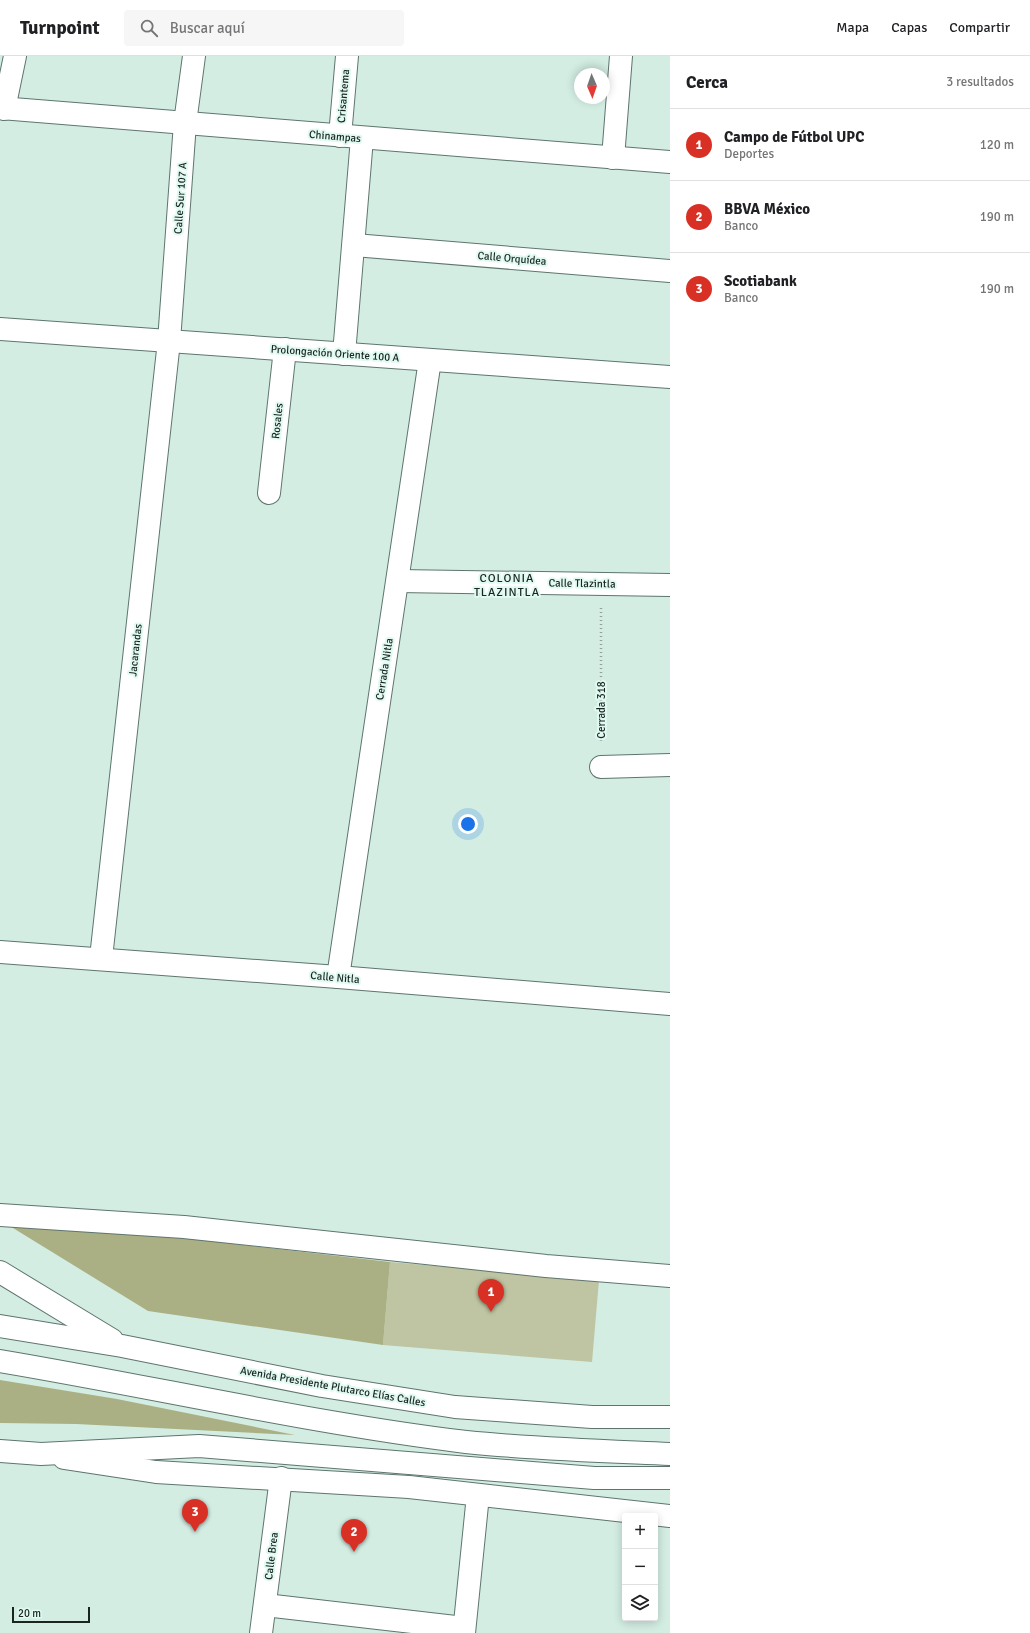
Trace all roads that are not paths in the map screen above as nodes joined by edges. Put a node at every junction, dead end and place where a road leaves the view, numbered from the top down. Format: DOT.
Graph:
graph roads {
  1 [pos="15,56"];
  2 [pos="194,56"];
  3 [pos="347,56"];
  4 [pos="621,56"];
  5 [pos="2,109"];
  6 [pos="185,123"];
  7 [pos="340,136"];
  8 [pos="362,138"];
  9 [pos="613,158"];
  10 [pos="670,162"];
  11 [pos="354,245"];
  12 [pos="670,271"];
  13 [pos="0,329"];
  14 [pos="169,341"];
  15 [pos="285,349"];
  16 [pos="344,354"];
  17 [pos="430,360"];
  18 [pos="670,377"];
  19 [pos="269,493"];
  20 [pos="398,580"];
  21 [pos="670,585"];
  22 [pos="670,765"];
  23 [pos="601,767"];
  24 [pos="0,952"];
  25 [pos="101,958"];
  26 [pos="338,977"];
  27 [pos="670,1004"];
  28 [pos="0,1215"];
  29 [pos="0,1272"];
  30 [pos="670,1276"];
  31 [pos="0,1326"];
  32 [pos="122,1346"];
  33 [pos="0,1361"];
  34 [pos="670,1417"];
  35 [pos="0,1451"];
  36 [pos="41,1454"];
  37 [pos="670,1454"];
  38 [pos="281,1478"];
  39 [pos="670,1478"];
  40 [pos="478,1496"];
  41 [pos="670,1516"];
  42 [pos="265,1605"];
  43 [pos="464,1630"];
  44 [pos="261,1633"];
  1 -- 5 [label="street"];
  2 -- 6 [label="street, Calle Sur 107 A"];
  3 -- 7 [label="street, Crisantema"];
  4 -- 9 [label="street"];
  5 -- 6 [label="street, Chinampas"];
  6 -- 7 [label="street, Chinampas"];
  6 -- 14 [label="street, Calle Sur 107 A"];
  7 -- 8 [label="street, Chinampas"];
  8 -- 9 [label="street, Chinampas"];
  8 -- 11 [label="street"];
  9 -- 10 [label="street, Chinampas"];
  11 -- 12 [label="street, Calle Orquídea"];
  11 -- 16 [label="street"];
  13 -- 14 [label="street, Prolongación Oriente 100 A"];
  14 -- 15 [label="street, Prolongación Oriente 100 A"];
  14 -- 25 [label="street, Jacarandas"];
  15 -- 16 [label="street, Prolongación Oriente 100 A"];
  15 -- 19 [label="street, Rosales"];
  16 -- 17 [label="street, Prolongación Oriente 100 A"];
  17 -- 18 [label="street, Prolongación Oriente 100 A"];
  17 -- 20 [label="street, Cerrada Nitla"];
  20 -- 21 [label="street, Calle Tlazintla"];
  20 -- 26 [label="street, Cerrada Nitla"];
  22 -- 23 [label="street"];
  24 -- 25 [label="street, Calle Nitla"];
  25 -- 26 [label="street, Calle Nitla"];
  26 -- 27 [label="street, Calle Nitla"];
  28 -- 30 [label="street"];
  29 -- 32 [label="street"];
  31 -- 32 [label="street, Avenida Presidente Plutarco Elías Calles"];
  32 -- 34 [label="street, Avenida Presidente Plutarco Elías Calles"];
  33 -- 37 [label="street"];
  35 -- 36 [label="street"];
  36 -- 38 [label="street"];
  36 -- 39 [label="street"];
  38 -- 40 [label="street"];
  38 -- 42 [label="street, Calle Brea"];
  40 -- 41 [label="street"];
  40 -- 43 [label="street"];
  42 -- 43 [label="street"];
  42 -- 44 [label="street, Calle Brea"];
}
